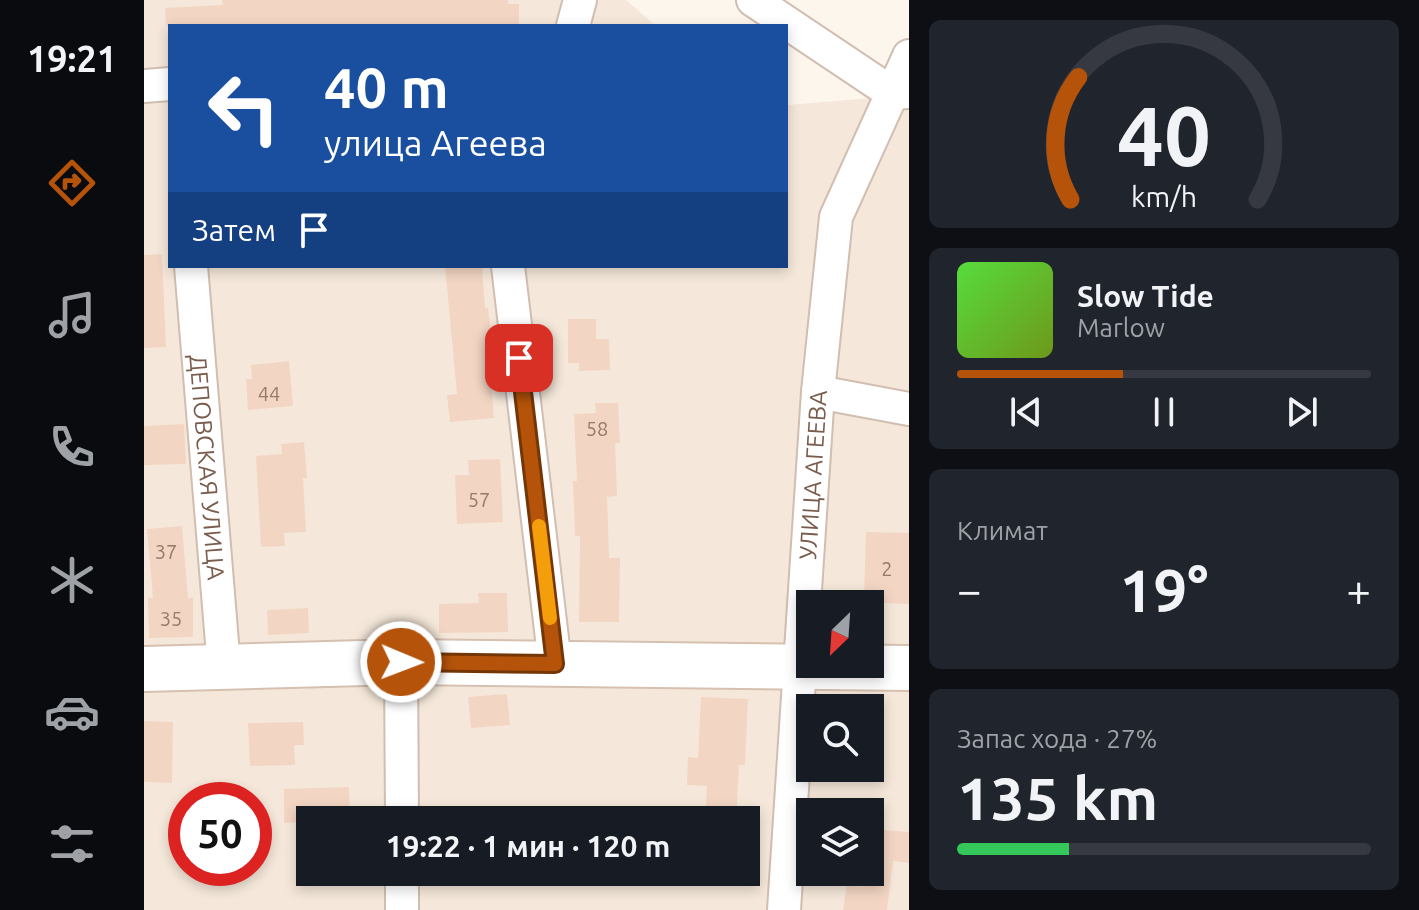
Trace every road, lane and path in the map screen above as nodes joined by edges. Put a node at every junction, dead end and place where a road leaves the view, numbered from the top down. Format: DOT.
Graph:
graph roads {
  1 [pos="580,0"];
  2 [pos="753,0"];
  3 [pos="574,24"];
  4 [pos="909,56"];
  5 [pos="168,84"];
  6 [pos="144,86"];
  7 [pos="901,92"];
  8 [pos="191,268"];
  9 [pos="508,268"];
  10 [pos="818,392"];
  11 [pos="909,409"];
  12 [pos="804,590"];
  13 [pos="401,662"];
  14 [pos="555,664"];
  15 [pos="796,666"];
  16 [pos="224,667"];
  17 [pos="884,668"];
  18 [pos="909,668"];
  19 [pos="144,669"];
  20 [pos="798,678"];
  21 [pos="402,806"];
  22 [pos="402,886"];
  23 [pos="402,910"];
  24 [pos="784,910"];
  1 -- 3 [label="street"];
  2 -- 7 [label="street"];
  4 -- 7 [label="street, УЛИЦА АГЕЕВА"];
  5 -- 6 [label="street"];
  7 -- 10 [label="street, УЛИЦА АГЕЕВА"];
  8 -- 16 [label="street, ДЕПОВСКАЯ УЛИЦА"];
  9 -- 14 [label="street"];
  10 -- 11 [label="street"];
  10 -- 12 [label="street, УЛИЦА АГЕЕВА"];
  13 -- 14 [label="main road"];
  13 -- 16 [label="main road"];
  13 -- 21 [label="street"];
  14 -- 15 [label="main road"];
  16 -- 19 [label="main road"];
  17 -- 18 [label="main road"];
  20 -- 24 [label="street, УЛИЦА АГЕЕВА"];
  22 -- 23 [label="street"];
}
